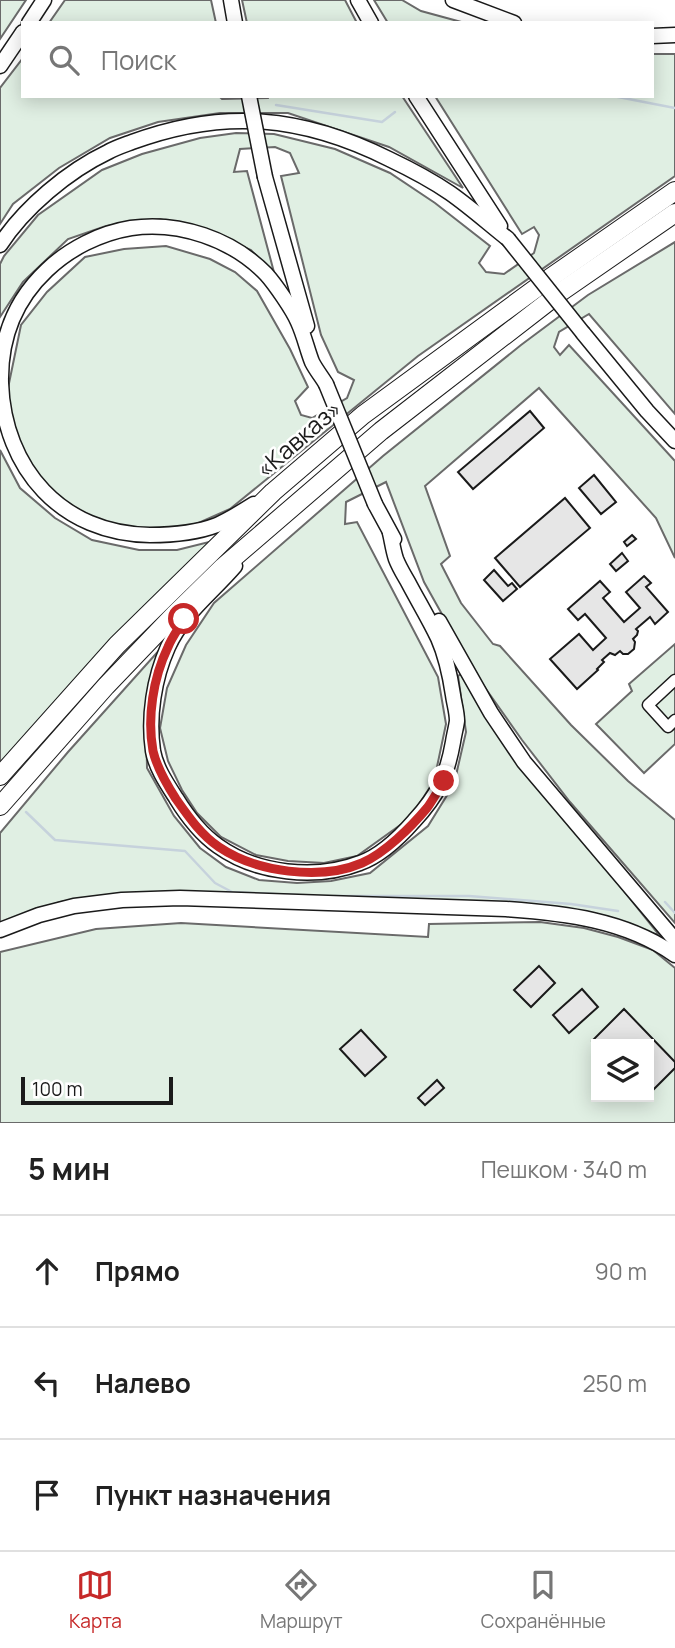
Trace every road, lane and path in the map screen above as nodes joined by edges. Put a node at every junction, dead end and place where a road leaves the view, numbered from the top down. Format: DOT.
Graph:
graph roads {
  1 [pos="44,0"];
  2 [pos="231,0"];
  3 [pos="358,0"];
  4 [pos="453,0"];
  5 [pos="30,21"];
  6 [pos="235,21"];
  7 [pos="370,21"];
  8 [pos="509,21"];
  9 [pos="21,35"];
  10 [pos="675,35"];
  11 [pos="654,36"];
  12 [pos="0,66"];
  13 [pos="249,98"];
  14 [pos="417,98"];
  15 [pos="675,191"];
  16 [pos="675,213"];
  17 [pos="675,223"];
  18 [pos="508,239"];
  19 [pos="0,245"];
  20 [pos="610,260"];
  21 [pos="326,384"];
  22 [pos="672,438"];
  23 [pos="273,492"];
  24 [pos="390,533"];
  25 [pos="260,536"];
  26 [pos="675,680"];
  27 [pos="675,720"];
  28 [pos="0,776"];
  29 [pos="0,806"];
  30 [pos="0,930"];
  31 [pos="675,940"];
  32 [pos="675,955"];
  1 -- 5 [label="main road"];
  2 -- 6 [label="main road"];
  3 -- 7 [label="main road"];
  4 -- 8 [label="main road"];
  9 -- 12 [label="main road"];
  10 -- 11 [label="main road"];
  13 -- 21 [label="main road, bridge"];
  14 -- 18 [label="main road"];
  15 -- 23 [label="highway, «Кавказ»"];
  16 -- 20 [label="highway, «Кавказ»"];
  17 -- 20 [label="main road"];
  18 -- 19 [label="main road"];
  18 -- 22 [label="main road, bridge"];
  20 -- 25 [label="highway, «Кавказ»"];
  21 -- 23 [label="main road"];
  21 -- 24 [label="main road, bridge"];
  23 -- 28 [label="highway, «Кавказ»"];
  24 -- 25 [label="main road"];
  24 -- 31 [label="main road"];
  25 -- 29 [label="highway"];
  26 -- 27 [label="street"];
  30 -- 32 [label="main road"];
}
